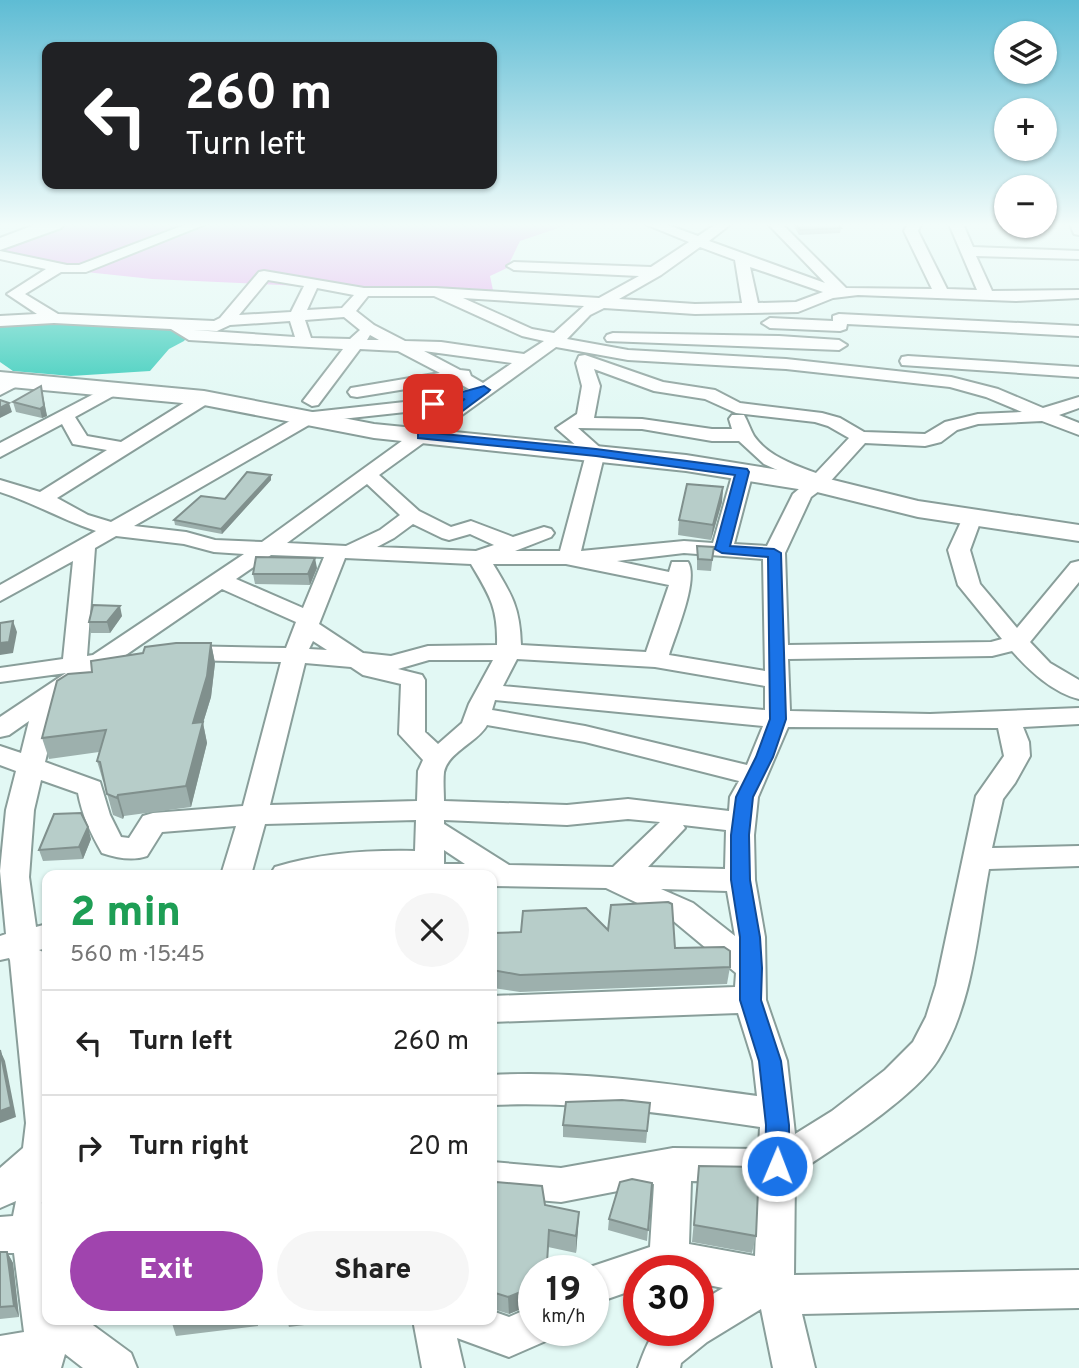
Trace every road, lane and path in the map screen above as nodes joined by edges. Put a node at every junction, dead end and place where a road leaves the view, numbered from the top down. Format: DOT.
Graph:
graph roads {
  1 [pos="14,288"];
  2 [pos="24,288"];
  3 [pos="253,288"];
  4 [pos="310,288"];
  5 [pos="343,288"];
  6 [pos="627,288"];
  7 [pos="747,288"];
  8 [pos="821,288"];
  9 [pos="829,288"];
  10 [pos="939,288"];
  11 [pos="983,288"];
  12 [pos="832,291"];
  13 [pos="364,292"];
  14 [pos="436,292"];
  15 [pos="14,294"];
  16 [pos="1079,294"];
  17 [pos="942,295"];
  18 [pos="986,295"];
  19 [pos="0,304"];
  20 [pos="750,304"];
  21 [pos="592,308"];
  22 [pos="347,312"];
  23 [pos="296,317"];
  24 [pos="54,318"];
  25 [pos="0,321"];
  26 [pos="226,321"];
  27 [pos="840,322"];
  28 [pos="175,325"];
  29 [pos="368,328"];
  30 [pos="1079,331"];
  31 [pos="561,339"];
  32 [pos="305,343"];
  33 [pos="356,344"];
  34 [pos="401,345"];
  35 [pos="837,357"];
  36 [pos="523,363"];
  37 [pos="583,363"];
  38 [pos="1079,372"];
  39 [pos="459,376"];
  40 [pos="6,384"];
  41 [pos="484,390"];
  42 [pos="109,391"];
  43 [pos="357,392"];
  44 [pos="204,398"];
  45 [pos="1079,402"];
  46 [pos="736,408"];
  47 [pos="311,409"];
  48 [pos="65,415"];
  49 [pos="1042,415"];
  50 [pos="574,423"];
  51 [pos="1079,430"];
  52 [pos="744,435"];
  53 [pos="422,436"];
  54 [pos="860,437"];
  55 [pos="80,440"];
  56 [pos="124,448"];
  57 [pos="0,451"];
  58 [pos="596,452"];
  59 [pos="88,471"];
  60 [pos="743,472"];
  61 [pos="368,475"];
  62 [pos="819,482"];
  63 [pos="0,486"];
  64 [pos="42,499"];
  65 [pos="412,515"];
  66 [pos="972,517"];
  67 [pos="114,530"];
  68 [pos="544,533"];
  69 [pos="1079,533"];
  70 [pos="513,545"];
  71 [pos="85,547"];
  72 [pos="678,547"];
  73 [pos="267,548"];
  74 [pos="722,549"];
  75 [pos="344,551"];
  76 [pos="774,553"];
  77 [pos="478,558"];
  78 [pos="569,558"];
  79 [pos="1079,568"];
  80 [pos="220,580"];
  81 [pos="681,582"];
  82 [pos="0,594"];
  83 [pos="307,622"];
  84 [pos="1017,642"];
  85 [pos="509,652"];
  86 [pos="295,655"];
  87 [pos="101,660"];
  88 [pos="357,660"];
  89 [pos="655,660"];
  90 [pos="75,664"];
  91 [pos="775,666"];
  92 [pos="0,675"];
  93 [pos="1079,691"];
  94 [pos="48,697"];
  95 [pos="482,704"];
  96 [pos="1079,716"];
  97 [pos="778,719"];
  98 [pos="1007,721"];
  99 [pos="0,729"];
  100 [pos="0,755"];
  101 [pos="437,758"];
  102 [pos="30,767"];
  103 [pos="0,771"];
  104 [pos="755,776"];
  105 [pos="23,795"];
  106 [pos="254,815"];
  107 [pos="430,819"];
  108 [pos="741,822"];
  109 [pos="671,828"];
  110 [pos="1079,856"];
  111 [pos="976,859"];
  112 [pos="238,870"];
  113 [pos="300,870"];
  114 [pos="429,870"];
  115 [pos="492,870"];
  116 [pos="498,875"];
  117 [pos="613,877"];
  118 [pos="740,880"];
  119 [pos="28,950"];
  120 [pos="752,968"];
  121 [pos="750,1000"];
  122 [pos="497,1009"];
  123 [pos="497,1090"];
  124 [pos="42,1103"];
  125 [pos="776,1114"];
  126 [pos="42,1144"];
  127 [pos="42,1146"];
  128 [pos="673,1164"];
  129 [pos="777,1166"];
  130 [pos="497,1179"];
  131 [pos="0,1191"];
  132 [pos="15,1234"];
  133 [pos="669,1255"];
  134 [pos="714,1271"];
  135 [pos="776,1287"];
  136 [pos="1079,1289"];
  137 [pos="714,1318"];
  138 [pos="42,1319"];
  139 [pos="434,1325"];
  140 [pos="476,1325"];
  141 [pos="46,1332"];
  142 [pos="518,1332"];
  143 [pos="671,1346"];
  144 [pos="0,1356"];
  145 [pos="116,1368"];
  146 [pos="443,1368"];
  147 [pos="659,1368"];
  148 [pos="794,1368"];
  1 -- 15 [label="street"];
  2 -- 15 [label="street"];
  3 -- 26 [label="street"];
  4 -- 23 [label="street"];
  5 -- 13 [label="street"];
  6 -- 21 [label="street"];
  7 -- 20 [label="street"];
  8 -- 12 [label="street"];
  9 -- 12 [label="street"];
  10 -- 17 [label="street"];
  11 -- 18 [label="street"];
  12 -- 17 [label="street"];
  12 -- 20 [label="street"];
  12 -- 27 [label="street"];
  13 -- 14 [label="street"];
  13 -- 22 [label="street"];
  14 -- 21 [label="street"];
  14 -- 31 [label="street"];
  15 -- 19 [label="street"];
  15 -- 24 [label="street"];
  16 -- 18 [label="street"];
  17 -- 18 [label="street"];
  20 -- 21 [label="street"];
  21 -- 27 [label="street"];
  21 -- 31 [label="street"];
  22 -- 23 [label="street"];
  22 -- 29 [label="street"];
  23 -- 26 [label="street"];
  23 -- 32 [label="street"];
  24 -- 25 [label="street"];
  24 -- 28 [label="street"];
  26 -- 28 [label="street"];
  27 -- 30 [label="street"];
  27 -- 35 [label="street"];
  28 -- 32 [label="street"];
  29 -- 33 [label="street"];
  29 -- 34 [label="street"];
  31 -- 35 [label="street"];
  31 -- 35 [label="street"];
  31 -- 36 [label="street"];
  31 -- 46 [label="street"];
  32 -- 33 [label="street"];
  33 -- 34 [label="street"];
  33 -- 47 [label="street"];
  34 -- 36 [label="street"];
  34 -- 39 [label="street"];
  35 -- 38 [label="street"];
  35 -- 49 [label="street"];
  36 -- 39 [label="street"];
  36 -- 41 [label="street"];
  37 -- 50 [label="street"];
  39 -- 41 [label="street"];
  39 -- 43 [label="street"];
  40 -- 42 [label="street"];
  41 -- 47 [label="street"];
  41 -- 53 [label="street"];
  42 -- 44 [label="street"];
  42 -- 48 [label="street"];
  44 -- 47 [label="street"];
  44 -- 56 [label="street"];
  45 -- 49 [label="street"];
  46 -- 52 [label="street"];
  46 -- 54 [label="street"];
  47 -- 53 [label="street"];
  47 -- 67 [label="street"];
  48 -- 55 [label="street"];
  48 -- 57 [label="street"];
  49 -- 51 [label="street"];
  49 -- 54 [label="street"];
  50 -- 52 [label="street"];
  50 -- 58 [label="street"];
  52 -- 62 [label="street"];
  53 -- 58 [label="street"];
  53 -- 61 [label="street"];
  54 -- 62 [label="street"];
  55 -- 56 [label="street"];
  55 -- 59 [label="street"];
  56 -- 59 [label="street"];
  58 -- 60 [label="street"];
  58 -- 78 [label="street"];
  59 -- 64 [label="street"];
  60 -- 62 [label="street"];
  60 -- 74 [label="street"];
  61 -- 65 [label="street"];
  61 -- 73 [label="street"];
  62 -- 66 [label="street"];
  62 -- 76 [label="street"];
  63 -- 64 [label="street"];
  64 -- 67 [label="street"];
  65 -- 70 [label="street"];
  65 -- 75 [label="street"];
  66 -- 69 [label="street"];
  66 -- 84 [label="street"];
  67 -- 71 [label="street"];
  67 -- 73 [label="street"];
  68 -- 70 [label="street"];
  70 -- 77 [label="street"];
  71 -- 82 [label="street"];
  71 -- 90 [label="street"];
  72 -- 74 [label="street"];
  72 -- 78 [label="street"];
  72 -- 81 [label="street"];
  73 -- 75 [label="street"];
  73 -- 80 [label="street"];
  74 -- 76 [label="street"];
  75 -- 77 [label="street"];
  75 -- 83 [label="street"];
  76 -- 91 [label="street"];
  77 -- 78 [label="street"];
  77 -- 85 [label="street"];
  78 -- 81 [label="street"];
  79 -- 84 [label="street"];
  80 -- 83 [label="street"];
  80 -- 87 [label="street"];
  81 -- 89 [label="street"];
  83 -- 86 [label="street"];
  83 -- 88 [label="street"];
  84 -- 91 [label="street"];
  84 -- 93 [label="street"];
  85 -- 88 [label="street"];
  85 -- 89 [label="street"];
  85 -- 95 [label="street"];
  86 -- 87 [label="street"];
  86 -- 88 [label="street"];
  86 -- 106 [label="street"];
  87 -- 90 [label="street"];
  87 -- 94 [label="street"];
  88 -- 101 [label="street"];
  89 -- 91 [label="street"];
  90 -- 92 [label="street"];
  91 -- 97 [label="street"];
  94 -- 99 [label="street"];
  94 -- 102 [label="street"];
  95 -- 97 [label="street"];
  95 -- 101 [label="street"];
  95 -- 104 [label="street"];
  96 -- 98 [label="street"];
  97 -- 98 [label="street"];
  97 -- 104 [label="street"];
  98 -- 111 [label="street"];
  100 -- 102 [label="street"];
  101 -- 107 [label="street"];
  102 -- 105 [label="street"];
  102 -- 106 [label="street"];
  103 -- 105 [label="street"];
  104 -- 108 [label="street"];
  105 -- 119 [label="street"];
  106 -- 107 [label="street"];
  106 -- 112 [label="street"];
  107 -- 108 [label="street"];
  107 -- 114 [label="street"];
  107 -- 115 [label="street"];
  108 -- 118 [label="street"];
  109 -- 117 [label="street"];
  110 -- 111 [label="street"];
  111 -- 129 [label="street"];
  113 -- 114 [label="street"];
  116 -- 117 [label="street"];
  117 -- 118 [label="street"];
  117 -- 120 [label="street"];
  118 -- 120 [label="street"];
  119 -- 124 [label="street"];
  120 -- 121 [label="street"];
  121 -- 122 [label="street"];
  121 -- 125 [label="street"];
  123 -- 125 [label="street"];
  125 -- 129 [label="street"];
  126 -- 131 [label="street"];
  127 -- 132 [label="street"];
  128 -- 129 [label="street"];
  128 -- 130 [label="street"];
  128 -- 133 [label="street"];
  129 -- 135 [label="street"];
  132 -- 138 [label="street"];
  134 -- 135 [label="street"];
  135 -- 136 [label="street"];
  135 -- 137 [label="street"];
  135 -- 148 [label="street"];
  139 -- 146 [label="street"];
  140 -- 142 [label="street"];
  141 -- 144 [label="street"];
  141 -- 145 [label="street"];
  143 -- 147 [label="street"];
}
